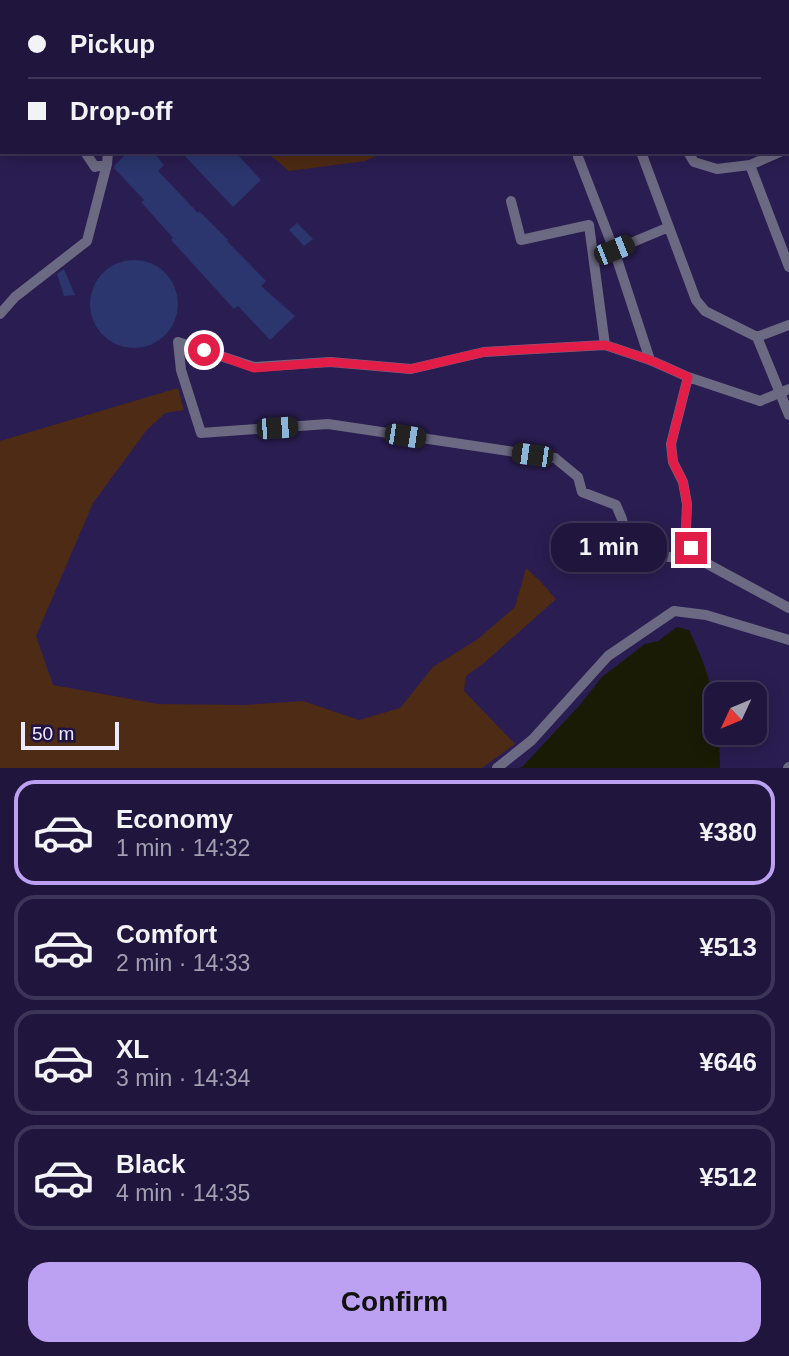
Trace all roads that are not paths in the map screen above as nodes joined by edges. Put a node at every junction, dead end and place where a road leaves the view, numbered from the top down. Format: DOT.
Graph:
graph roads {
  1 [pos="86,154"];
  2 [pos="108,154"];
  3 [pos="642,154"];
  4 [pos="689,154"];
  5 [pos="775,154"];
  6 [pos="578,157"];
  7 [pos="107,164"];
  8 [pos="750,165"];
  9 [pos="511,201"];
  10 [pos="669,227"];
  11 [pos="614,250"];
  12 [pos="789,267"];
  13 [pos="0,314"];
  14 [pos="789,325"];
  15 [pos="757,337"];
  16 [pos="605,345"];
  17 [pos="650,360"];
  18 [pos="688,377"];
  19 [pos="789,389"];
  20 [pos="789,415"];
  21 [pos="702,561"];
  22 [pos="789,608"];
  23 [pos="789,640"];
  24 [pos="497,768"];
  1 -- 7 [label="street"];
  2 -- 7 [label="street"];
  3 -- 10 [label="street"];
  4 -- 8 [label="street"];
  5 -- 8 [label="street"];
  6 -- 11 [label="street"];
  7 -- 13 [label="street"];
  8 -- 12 [label="street"];
  9 -- 16 [label="street"];
  10 -- 11 [label="street"];
  10 -- 15 [label="street"];
  11 -- 17 [label="street"];
  14 -- 15 [label="street"];
  15 -- 20 [label="street"];
  16 -- 17 [label="street"];
  16 -- 21 [label="street"];
  17 -- 18 [label="street"];
  18 -- 19 [label="street, bridge"];
  18 -- 21 [label="street"];
  21 -- 22 [label="street"];
  23 -- 24 [label="street"];
}
